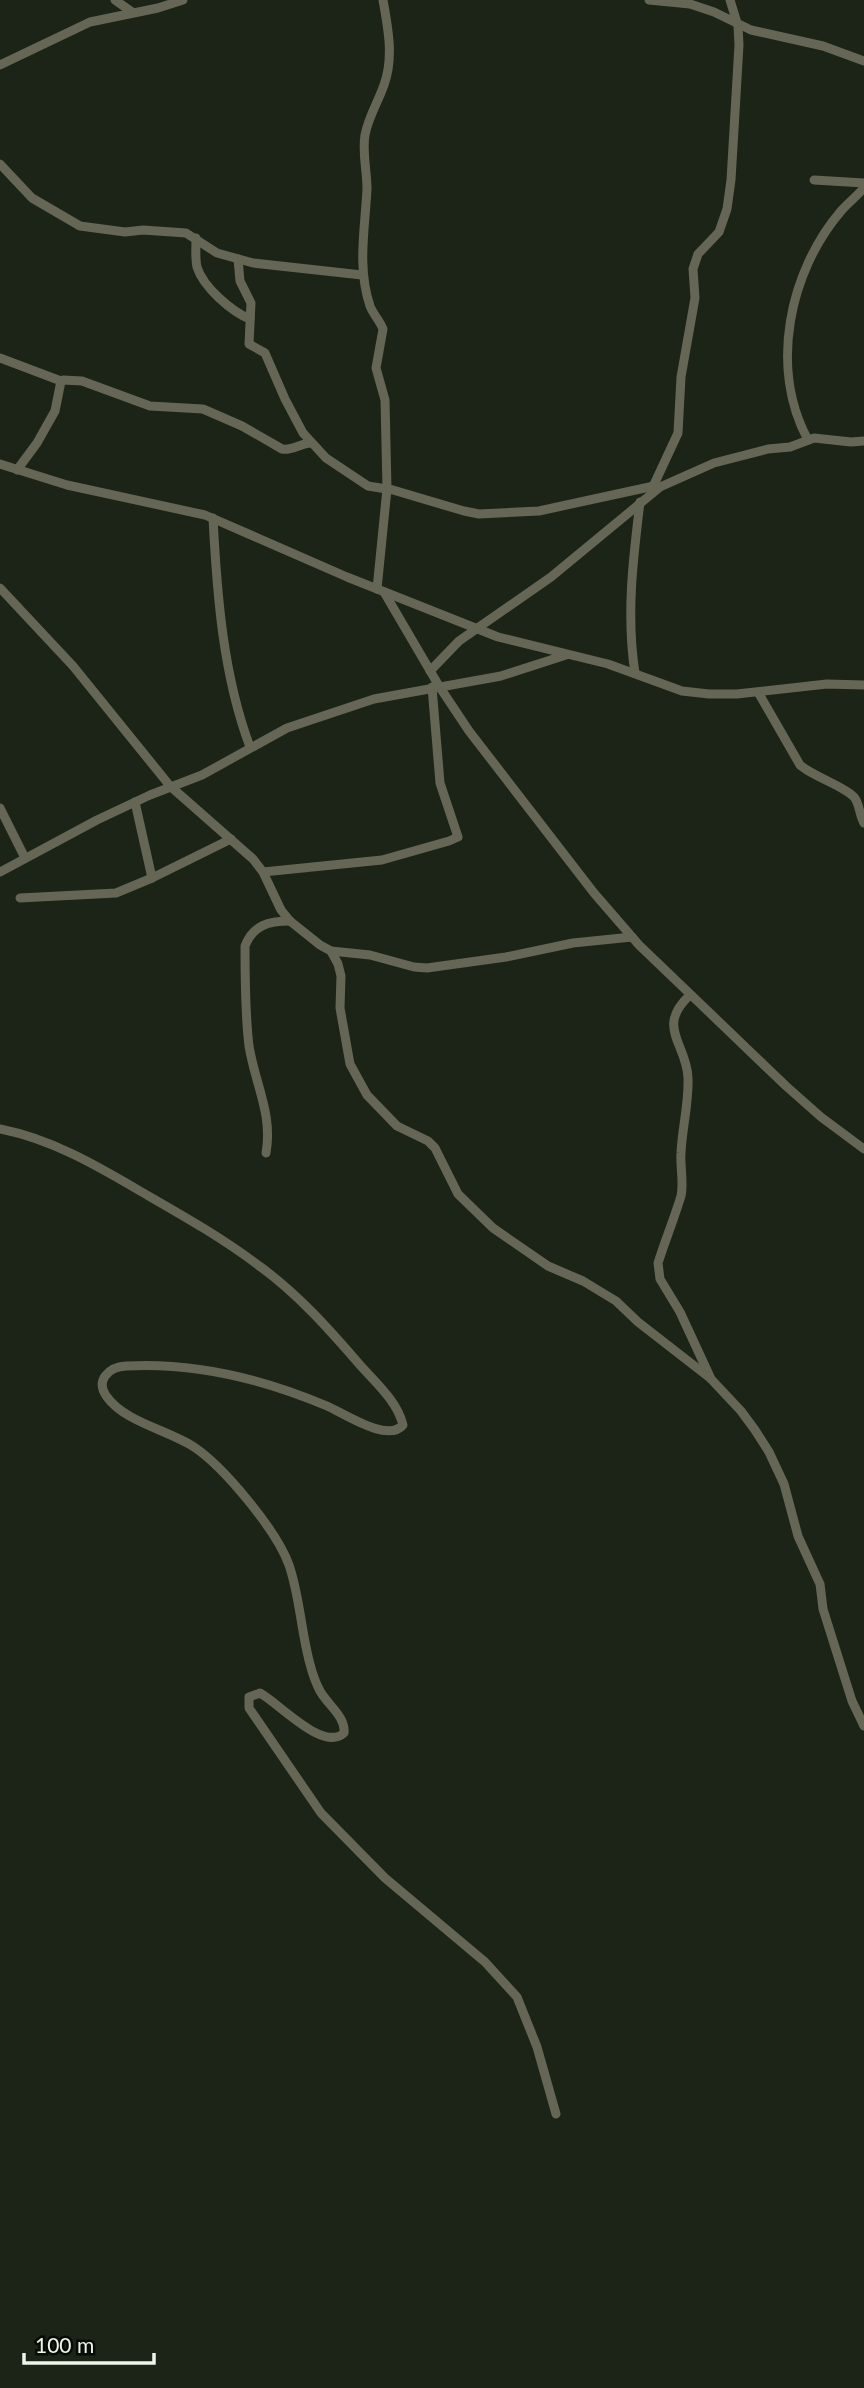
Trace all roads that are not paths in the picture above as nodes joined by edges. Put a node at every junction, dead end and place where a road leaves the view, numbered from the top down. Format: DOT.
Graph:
graph roads {
  1 [pos="115,0"];
  2 [pos="183,0"];
  3 [pos="383,0"];
  4 [pos="650,0"];
  5 [pos="730,0"];
  6 [pos="132,12"];
  7 [pos="738,26"];
  8 [pos="864,61"];
  9 [pos="0,65"];
  10 [pos="0,164"];
  11 [pos="814,180"];
  12 [pos="864,186"];
  13 [pos="196,239"];
  14 [pos="238,259"];
  15 [pos="362,275"];
  16 [pos="250,319"];
  17 [pos="0,358"];
  18 [pos="61,381"];
  19 [pos="808,440"];
  20 [pos="864,441"];
  21 [pos="311,443"];
  22 [pos="0,464"];
  23 [pos="16,470"];
  24 [pos="387,489"];
  25 [pos="652,489"];
  26 [pos="640,502"];
  27 [pos="213,518"];
  28 [pos="0,588"];
  29 [pos="381,590"];
  30 [pos="475,628"];
  31 [pos="569,654"];
  32 [pos="430,671"];
  33 [pos="635,673"];
  34 [pos="864,685"];
  35 [pos="435,687"];
  36 [pos="758,692"];
  37 [pos="250,747"];
  38 [pos="170,786"];
  39 [pos="135,802"];
  40 [pos="0,808"];
  41 [pos="864,823"];
  42 [pos="231,839"];
  43 [pos="25,858"];
  44 [pos="0,872"];
  45 [pos="263,872"];
  46 [pos="152,878"];
  47 [pos="20,898"];
  48 [pos="290,921"];
  49 [pos="632,937"];
  50 [pos="331,951"];
  51 [pos="690,995"];
  52 [pos="0,1129"];
  53 [pos="864,1149"];
  54 [pos="266,1153"];
  55 [pos="711,1379"];
  56 [pos="864,1726"];
  57 [pos="556,2114"];
  1 -- 6 [label="street"];
  2 -- 6 [label="street"];
  3 -- 15 [label="street"];
  4 -- 7 [label="street"];
  5 -- 7 [label="street"];
  6 -- 9 [label="street"];
  7 -- 8 [label="street"];
  7 -- 25 [label="street"];
  10 -- 13 [label="street"];
  11 -- 12 [label="street"];
  12 -- 19 [label="street"];
  13 -- 14 [label="street"];
  13 -- 16 [label="street"];
  14 -- 15 [label="street"];
  14 -- 16 [label="street"];
  15 -- 24 [label="street"];
  16 -- 21 [label="street"];
  17 -- 18 [label="street"];
  18 -- 21 [label="street"];
  18 -- 23 [label="street"];
  19 -- 20 [label="street"];
  19 -- 25 [label="street"];
  21 -- 24 [label="street"];
  22 -- 23 [label="street"];
  23 -- 27 [label="street"];
  24 -- 25 [label="street"];
  24 -- 29 [label="street"];
  25 -- 26 [label="street"];
  26 -- 30 [label="street"];
  26 -- 33 [label="street"];
  27 -- 29 [label="street"];
  27 -- 37 [label="street"];
  28 -- 38 [label="street"];
  29 -- 30 [label="street"];
  29 -- 32 [label="street"];
  30 -- 31 [label="street"];
  30 -- 32 [label="street"];
  31 -- 33 [label="street"];
  31 -- 35 [label="street"];
  32 -- 35 [label="street"];
  33 -- 36 [label="street"];
  34 -- 36 [label="street"];
  35 -- 37 [label="street"];
  35 -- 45 [label="street"];
  35 -- 49 [label="street"];
  36 -- 41 [label="street"];
  37 -- 38 [label="street"];
  38 -- 39 [label="street"];
  38 -- 42 [label="street"];
  39 -- 43 [label="street"];
  39 -- 46 [label="street"];
  40 -- 43 [label="street"];
  42 -- 45 [label="street"];
  42 -- 46 [label="street"];
  43 -- 44 [label="street"];
  45 -- 48 [label="street"];
  46 -- 47 [label="street"];
  48 -- 50 [label="street"];
  48 -- 54 [label="street"];
  49 -- 50 [label="street"];
  49 -- 51 [label="street"];
  50 -- 55 [label="street"];
  51 -- 53 [label="street"];
  51 -- 55 [label="street"];
  52 -- 57 [label="street"];
  55 -- 56 [label="street"];
}
